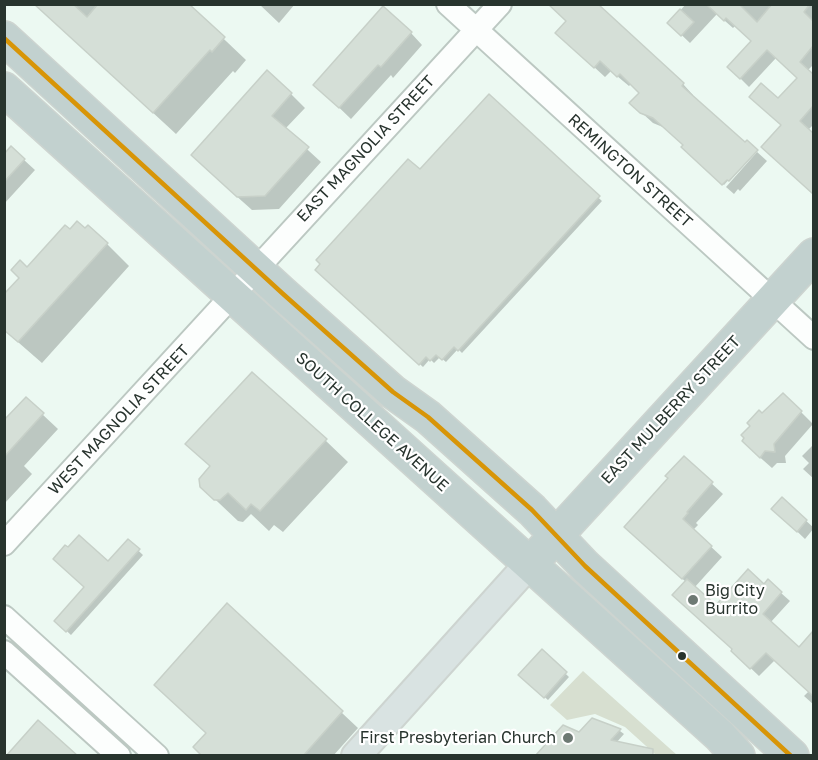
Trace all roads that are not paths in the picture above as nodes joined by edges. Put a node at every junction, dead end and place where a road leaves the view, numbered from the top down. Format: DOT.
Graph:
graph roads {
  1 [pos="448,4"];
  2 [pos="500,4"];
  3 [pos="476,30"];
  4 [pos="4,38"];
  5 [pos="4,89"];
  6 [pos="813,255"];
  7 [pos="257,268"];
  8 [pos="233,295"];
  9 [pos="772,300"];
  10 [pos="813,338"];
  11 [pos="556,535"];
  12 [pos="4,544"];
  13 [pos="529,564"];
  14 [pos="4,617"];
  15 [pos="4,652"];
  16 [pos="729,746"];
  17 [pos="119,756"];
  18 [pos="157,756"];
  19 [pos="356,756"];
  20 [pos="758,756"];
  21 [pos="792,756"];
  1 -- 3 [label="street, REMINGTON STREET"];
  2 -- 3 [label="street, EAST MAGNOLIA STREET"];
  3 -- 7 [label="street, EAST MAGNOLIA STREET"];
  3 -- 9 [label="street, REMINGTON STREET"];
  4 -- 7 [label="highway"];
  5 -- 8 [label="highway, SOUTH COLLEGE AVENUE"];
  6 -- 9 [label="highway, EAST MULBERRY STREET"];
  7 -- 8 [label="street, EAST MAGNOLIA STREET"];
  7 -- 11 [label="highway"];
  8 -- 12 [label="street, WEST MAGNOLIA STREET"];
  8 -- 13 [label="highway, SOUTH COLLEGE AVENUE"];
  9 -- 10 [label="street, REMINGTON STREET"];
  9 -- 11 [label="highway, EAST MULBERRY STREET"];
  11 -- 13 [label="highway, EAST MULBERRY STREET"];
  11 -- 21 [label="highway"];
  13 -- 16 [label="highway, SOUTH COLLEGE AVENUE"];
  13 -- 19 [label="main road"];
  14 -- 18 [label="street"];
  15 -- 17 [label="street"];
  16 -- 20 [label="highway, SOUTH COLLEGE AVENUE"];
}
